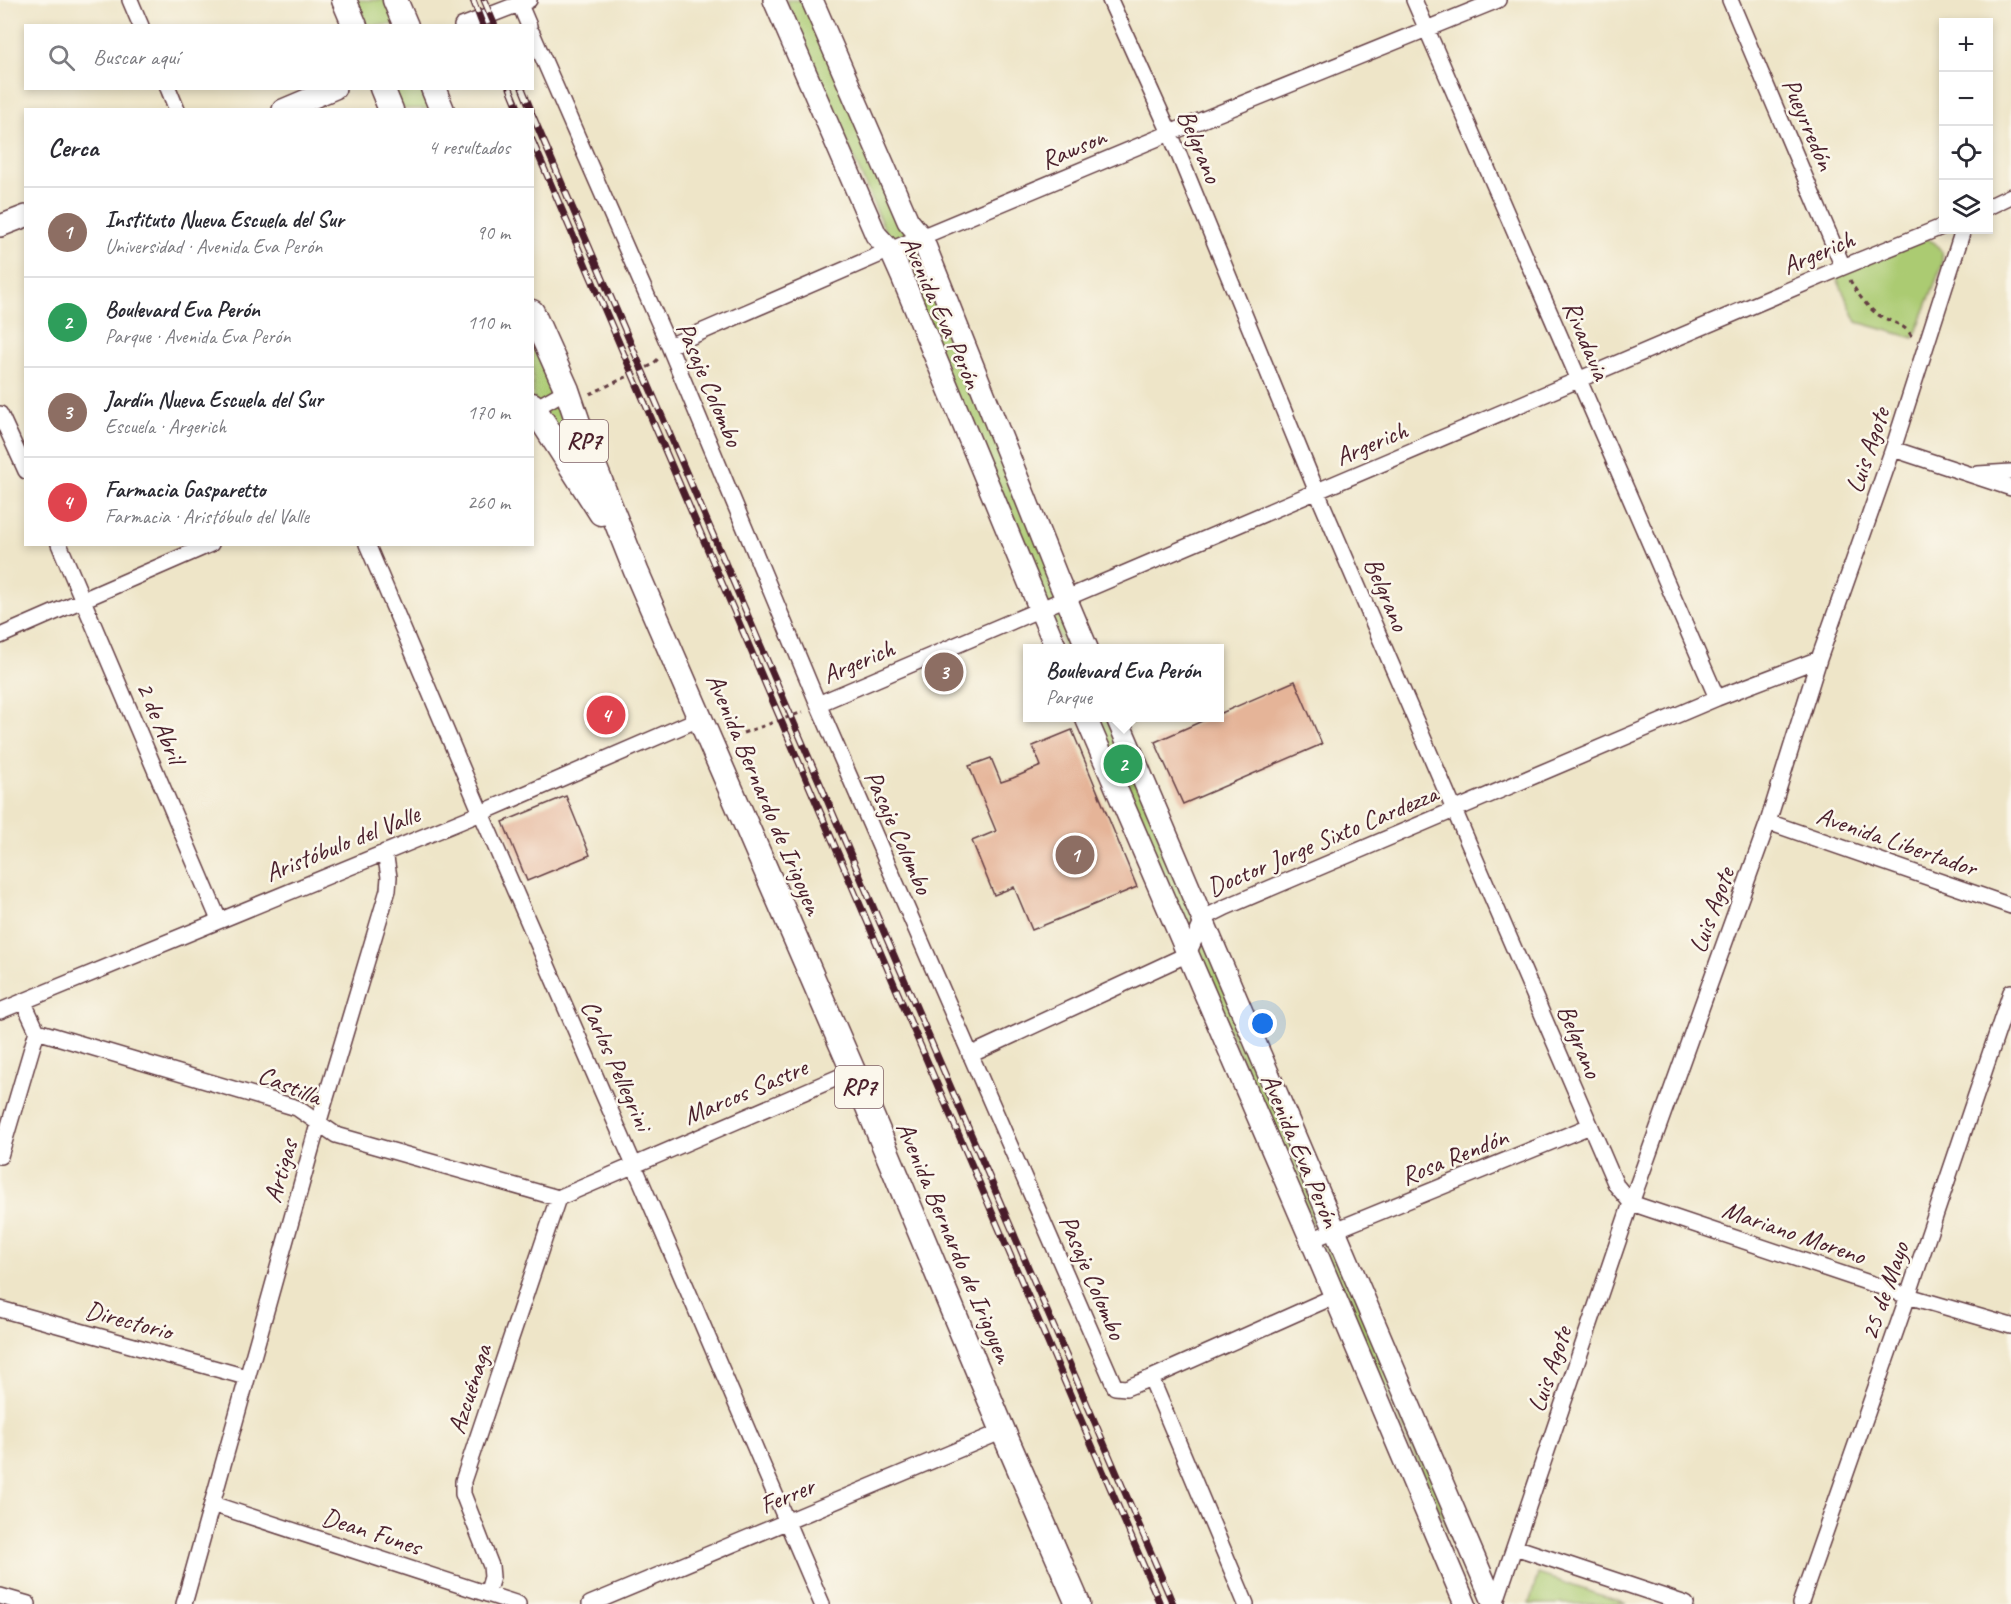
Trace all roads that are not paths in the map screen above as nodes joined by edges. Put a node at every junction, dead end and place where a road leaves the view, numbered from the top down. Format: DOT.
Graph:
graph roads {
  1 [pos="130,0"];
  2 [pos="344,0"];
  3 [pos="395,0"];
  4 [pos="774,0"];
  5 [pos="812,0"];
  6 [pos="1110,0"];
  7 [pos="1414,0"];
  8 [pos="1498,0"];
  9 [pos="1730,0"];
  10 [pos="522,1"];
  11 [pos="140,24"];
  12 [pos="354,24"];
  13 [pos="405,24"];
  14 [pos="467,24"];
  15 [pos="528,24"];
  16 [pos="1427,30"];
  17 [pos="534,38"];
  18 [pos="169,90"];
  19 [pos="330,90"];
  20 [pos="383,90"];
  21 [pos="434,90"];
  22 [pos="176,108"];
  23 [pos="288,108"];
  24 [pos="390,108"];
  25 [pos="441,108"];
  26 [pos="1170,133"];
  27 [pos="2011,196"];
  28 [pos="1993,205"];
  29 [pos="24,217"];
  30 [pos="0,226"];
  31 [pos="1939,228"];
  32 [pos="1962,234"];
  33 [pos="922,238"];
  34 [pos="890,250"];
  35 [pos="1843,267"];
  36 [pos="534,316"];
  37 [pos="669,346"];
  38 [pos="1579,381"];
  39 [pos="567,390"];
  40 [pos="534,407"];
  41 [pos="534,410"];
  42 [pos="0,414"];
  43 [pos="1893,449"];
  44 [pos="24,467"];
  45 [pos="2011,472"];
  46 [pos="1971,475"];
  47 [pos="2011,488"];
  48 [pos="1317,492"];
  49 [pos="60,546"];
  50 [pos="206,546"];
  51 [pos="368,546"];
  52 [pos="636,571"];
  53 [pos="1067,599"];
  54 [pos="83,600"];
  55 [pos="1040,610"];
  56 [pos="0,636"];
  57 [pos="1054,644"];
  58 [pos="1086,644"];
  59 [pos="1820,659"];
  60 [pos="1717,698"];
  61 [pos="818,704"];
  62 [pos="701,718"];
  63 [pos="1088,722"];
  64 [pos="1119,722"];
  65 [pos="1454,809"];
  66 [pos="481,813"];
  67 [pos="1768,822"];
  68 [pos="385,852"];
  69 [pos="2011,906"];
  70 [pos="1204,918"];
  71 [pos="219,920"];
  72 [pos="1188,954"];
  73 [pos="2011,992"];
  74 [pos="23,1001"];
  75 [pos="0,1011"];
  76 [pos="37,1030"];
  77 [pos="970,1055"];
  78 [pos="853,1071"];
  79 [pos="319,1121"];
  80 [pos="1590,1126"];
  81 [pos="0,1156"];
  82 [pos="634,1165"];
  83 [pos="558,1198"];
  84 [pos="1631,1203"];
  85 [pos="1335,1230"];
  86 [pos="1311,1240"];
  87 [pos="1335,1296"];
  88 [pos="1908,1296"];
  89 [pos="0,1310"];
  90 [pos="2011,1326"];
  91 [pos="246,1377"];
  92 [pos="1150,1378"];
  93 [pos="1003,1431"];
  94 [pos="212,1504"];
  95 [pos="787,1522"];
  96 [pos="1515,1547"];
  97 [pos="487,1594"];
  98 [pos="0,1596"];
  99 [pos="28,1604"];
  100 [pos="184,1604"];
  101 [pos="518,1604"];
  102 [pos="590,1604"];
  103 [pos="822,1604"];
  104 [pos="1078,1604"];
  105 [pos="1246,1604"];
  106 [pos="1465,1604"];
  107 [pos="1494,1604"];
  108 [pos="1686,1604"];
  109 [pos="1800,1604"];
  1 -- 11 [label="street"];
  2 -- 12 [label="main road"];
  3 -- 13 [label="main road"];
  4 -- 34 [label="street, Avenida Eva Perón"];
  5 -- 33 [label="street, Avenida Eva Perón"];
  6 -- 26 [label="street, Belgrano"];
  7 -- 16 [label="street, Rivadavia"];
  8 -- 16 [label="street, Rawson"];
  9 -- 35 [label="street, Pueyrredón"];
  10 -- 14 [label="street"];
  10 -- 15 [label="street"];
  16 -- 26 [label="street, Rawson"];
  16 -- 38 [label="street, Rivadavia"];
  17 -- 37 [label="street, Pasaje Colombo"];
  18 -- 22 [label="street"];
  19 -- 23 [label="street"];
  20 -- 24 [label="main road"];
  21 -- 25 [label="main road"];
  26 -- 33 [label="street, Rawson"];
  26 -- 48 [label="street, Belgrano"];
  27 -- 28 [label="street"];
  29 -- 30 [label="street"];
  31 -- 35 [label="street, Argerich"];
  32 -- 43 [label="street, Luis Agote"];
  33 -- 34 [label="street, Rawson"];
  33 -- 53 [label="street, Avenida Eva Perón"];
  34 -- 37 [label="street, Rawson"];
  34 -- 55 [label="street, Avenida Eva Perón"];
  35 -- 38 [label="street, Argerich"];
  36 -- 39 [label="main road, RP7"];
  37 -- 61 [label="street, Pasaje Colombo"];
  38 -- 48 [label="street, Argerich"];
  38 -- 60 [label="street, Rivadavia"];
  39 -- 40 [label="street"];
  39 -- 52 [label="main road, RP7"];
  41 -- 52 [label="main road, RP7"];
  42 -- 44 [label="street"];
  43 -- 46 [label="street"];
  43 -- 59 [label="street, Luis Agote"];
  45 -- 46 [label="street"];
  46 -- 47 [label="street"];
  48 -- 53 [label="street, Argerich"];
  48 -- 65 [label="street, Belgrano"];
  49 -- 54 [label="street, 2 de Abril"];
  50 -- 54 [label="street"];
  51 -- 66 [label="street, Carlos Pellegrini"];
  52 -- 62 [label="main road, Avenida Bernardo de Irigoyen / RP7"];
  53 -- 55 [label="street, Argerich"];
  53 -- 58 [label="street, Avenida Eva Perón"];
  54 -- 56 [label="street"];
  54 -- 71 [label="street, 2 de Abril"];
  55 -- 57 [label="street, Avenida Eva Perón"];
  55 -- 61 [label="street, Argerich"];
  59 -- 60 [label="street, Doctor Jorge Sixto Cardezza"];
  59 -- 67 [label="street, Luis Agote"];
  60 -- 65 [label="street, Doctor Jorge Sixto Cardezza"];
  61 -- 77 [label="street, Pasaje Colombo"];
  62 -- 66 [label="street, Aristóbulo del Valle"];
  62 -- 78 [label="main road, Avenida Bernardo de Irigoyen / RP7"];
  63 -- 72 [label="street, Avenida Eva Perón"];
  64 -- 70 [label="street, Avenida Eva Perón"];
  65 -- 70 [label="street, Doctor Jorge Sixto Cardezza"];
  65 -- 80 [label="street, Belgrano"];
  66 -- 68 [label="street, Aristóbulo del Valle"];
  66 -- 82 [label="street, Carlos Pellegrini"];
  67 -- 69 [label="street, Avenida Libertador"];
  67 -- 84 [label="street, Luis Agote"];
  68 -- 71 [label="street, Aristóbulo del Valle"];
  68 -- 79 [label="street, Artigas"];
  70 -- 72 [label="street, Doctor Jorge Sixto Cardezza"];
  70 -- 85 [label="street, Avenida Eva Perón"];
  71 -- 74 [label="street, Aristóbulo del Valle"];
  72 -- 77 [label="street"];
  72 -- 86 [label="street, Avenida Eva Perón"];
  73 -- 88 [label="street, 25 de Mayo"];
  74 -- 75 [label="street, Aristóbulo del Valle"];
  74 -- 76 [label="street"];
  76 -- 79 [label="street, Castilla"];
  76 -- 81 [label="street"];
  77 -- 92 [label="street, Pasaje Colombo"];
  78 -- 82 [label="street, Marcos Sastre"];
  78 -- 93 [label="main road, Avenida Bernardo de Irigoyen / RP7"];
  79 -- 83 [label="street, Castilla"];
  79 -- 91 [label="street, Artigas"];
  80 -- 84 [label="street, Belgrano"];
  80 -- 85 [label="street, Rosa Rendón"];
  82 -- 83 [label="street, Marcos Sastre"];
  82 -- 95 [label="street, Carlos Pellegrini"];
  83 -- 97 [label="street, Azcuénaga"];
  84 -- 88 [label="street, Mariano Moreno"];
  84 -- 96 [label="street, Luis Agote"];
  85 -- 86 [label="street, Rosa Rendón"];
  85 -- 107 [label="street, Avenida Eva Perón"];
  86 -- 87 [label="street, Avenida Eva Perón"];
  87 -- 92 [label="street"];
  87 -- 106 [label="street, Avenida Eva Perón"];
  88 -- 90 [label="street, Mariano Moreno"];
  88 -- 109 [label="street, 25 de Mayo"];
  89 -- 91 [label="street, Directorio"];
  91 -- 94 [label="street, Artigas"];
  92 -- 105 [label="street"];
  93 -- 95 [label="street, Ferrer"];
  93 -- 104 [label="main road, Avenida Bernardo de Irigoyen / RP7"];
  94 -- 97 [label="street, Dean Funes"];
  94 -- 100 [label="street, Artigas"];
  95 -- 102 [label="street, Ferrer"];
  95 -- 103 [label="street, Carlos Pellegrini"];
  96 -- 107 [label="street, Luis Agote"];
  96 -- 108 [label="street"];
  97 -- 101 [label="street, Dean Funes"];
  98 -- 99 [label="street"];
}
